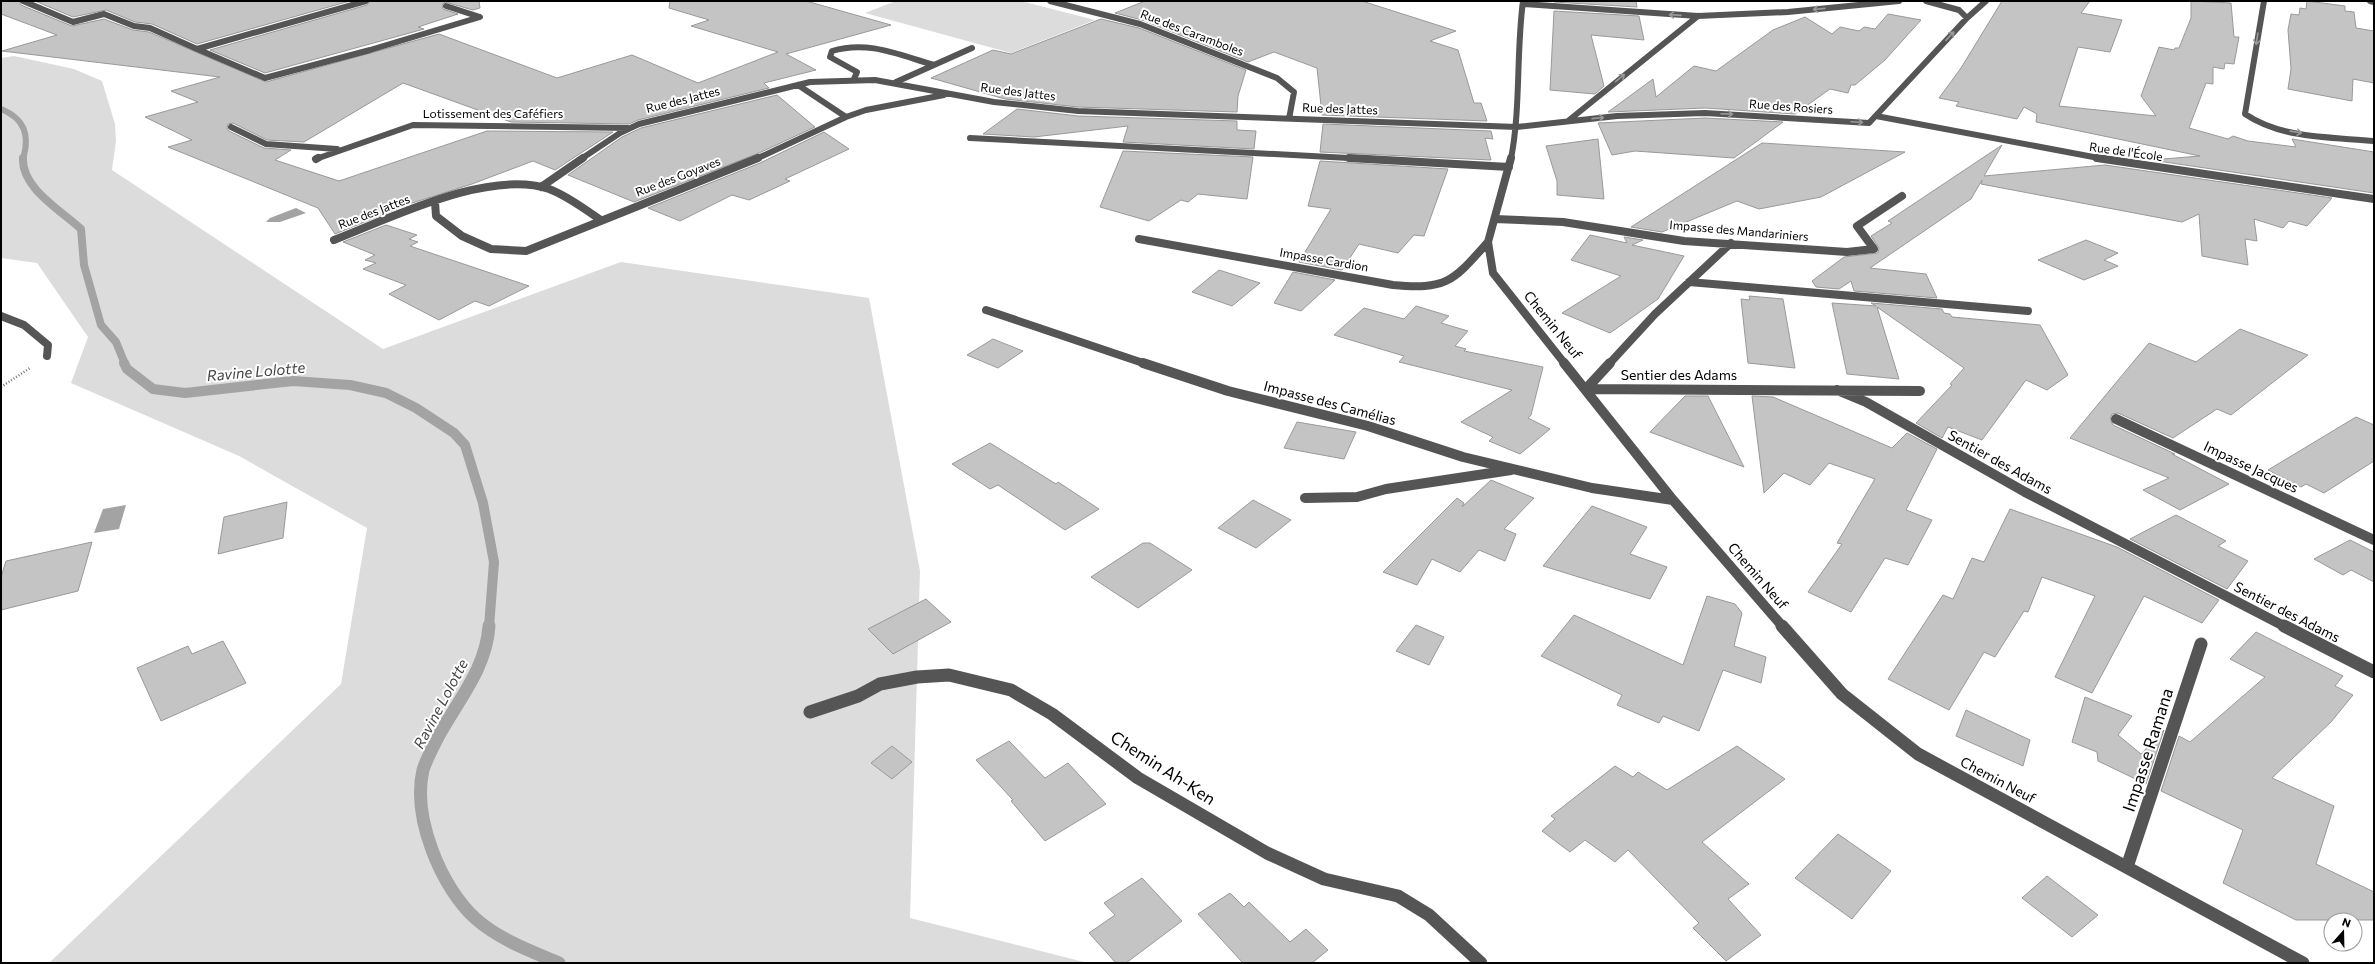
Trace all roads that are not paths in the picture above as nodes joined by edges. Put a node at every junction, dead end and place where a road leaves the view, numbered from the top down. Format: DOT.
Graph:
graph roads {
  1 [pos="23,1"];
  2 [pos="366,1"];
  3 [pos="1050,1"];
  4 [pos="1074,1"];
  5 [pos="1899,1"];
  6 [pos="1926,1"];
  7 [pos="1986,1"];
  8 [pos="2264,1"];
  9 [pos="2370,1"];
  10 [pos="1523,2"];
  11 [pos="2374,2"];
  12 [pos="1066,5"];
  13 [pos="446,6"];
  14 [pos="1698,16"];
  15 [pos="1967,18"];
  16 [pos="972,48"];
  17 [pos="197,49"];
  18 [pos="934,65"];
  19 [pos="854,80"];
  20 [pos="896,82"];
  21 [pos="798,85"];
  22 [pos="948,95"];
  23 [pos="1876,116"];
  24 [pos="846,117"];
  25 [pos="1289,119"];
  26 [pos="1568,121"];
  27 [pos="231,127"];
  28 [pos="1517,127"];
  29 [pos="628,128"];
  30 [pos="970,138"];
  31 [pos="2374,141"];
  32 [pos="343,149"];
  33 [pos="316,159"];
  34 [pos="1509,167"];
  35 [pos="541,187"];
  36 [pos="1902,196"];
  37 [pos="2374,199"];
  38 [pos="435,202"];
  39 [pos="1495,219"];
  40 [pos="601,220"];
  41 [pos="1139,239"];
  42 [pos="334,240"];
  43 [pos="1488,242"];
  44 [pos="1730,243"];
  45 [pos="1689,282"];
  46 [pos="986,310"];
  47 [pos="2028,311"];
  48 [pos="1,316"];
  49 [pos="46,356"];
  50 [pos="1586,389"];
  51 [pos="1837,390"];
  52 [pos="1920,391"];
  53 [pos="2116,419"];
  54 [pos="1517,469"];
  55 [pos="1305,498"];
  56 [pos="1673,500"];
  57 [pos="2374,540"];
  58 [pos="2201,644"];
  59 [pos="2374,672"];
  60 [pos="810,712"];
  61 [pos="2127,867"];
  62 [pos="1481,963"];
  63 [pos="2303,963"];
  1 -- 17 [label="street"];
  2 -- 17 [label="street"];
  3 -- 12 [label="street, Rue des Caramboles"];
  4 -- 12 [label="street"];
  5 -- 14 [label="street, one-way"];
  6 -- 15 [label="street"];
  7 -- 15 [label="street, Rue des Rosiers"];
  8 -- 31 [label="street, one-way"];
  9 -- 11 [label="street"];
  14 -- 10 [label="street, one-way"];
  10 -- 28 [label="street, Chemin Neuf"];
  12 -- 25 [label="street, Rue des Caramboles"];
  13 -- 17 [label="street"];
  26 -- 14 [label="street, one-way"];
  23 -- 15 [label="street, Rue des Rosiers, one-way"];
  16 -- 18 [label="street"];
  18 -- 19 [label="street"];
  18 -- 20 [label="street"];
  19 -- 20 [label="street, Rue des Jattes"];
  19 -- 21 [label="street, Rue des Jattes"];
  20 -- 22 [label="street, Rue des Jattes"];
  21 -- 24 [label="street"];
  21 -- 29 [label="street, Rue des Jattes"];
  22 -- 24 [label="street, Rue des Goyaves"];
  22 -- 25 [label="street, Rue des Jattes"];
  26 -- 23 [label="street, Rue des Rosiers, one-way"];
  23 -- 37 [label="street, Rue de l'École"];
  24 -- 40 [label="street, Rue des Goyaves"];
  25 -- 28 [label="street, Rue des Jattes"];
  26 -- 28 [label="street, Rue des Rosiers"];
  27 -- 32 [label="street"];
  28 -- 34 [label="street, Chemin Neuf"];
  29 -- 32 [label="street, Lotissement des Caféfiers"];
  29 -- 35 [label="street, Rue des Jattes"];
  30 -- 34 [label="street"];
  32 -- 33 [label="street, Lotissement des Caféfiers"];
  34 -- 39 [label="street, Chemin Neuf"];
  35 -- 38 [label="street, Rue des Jattes"];
  35 -- 40 [label="street, Rue des Jattes"];
  36 -- 44 [label="street, Impasse des Mandariniers"];
  38 -- 40 [label="street, Rue des Goyaves"];
  38 -- 42 [label="street, Rue des Jattes"];
  39 -- 43 [label="street, Chemin Neuf"];
  39 -- 44 [label="street, Impasse des Mandariniers"];
  41 -- 43 [label="street, Impasse Cardion"];
  43 -- 50 [label="street, Chemin Neuf"];
  44 -- 45 [label="street"];
  45 -- 47 [label="street"];
  45 -- 50 [label="street"];
  46 -- 54 [label="street, Impasse des Camélias"];
  48 -- 49 [label="street"];
  50 -- 51 [label="street, Sentier des Adams"];
  50 -- 56 [label="street, Chemin Neuf"];
  51 -- 52 [label="street"];
  51 -- 59 [label="street, Sentier des Adams"];
  53 -- 57 [label="street, Impasse Jacques"];
  54 -- 55 [label="street"];
  54 -- 56 [label="street, Impasse des Camélias"];
  56 -- 61 [label="street, Chemin Neuf"];
  58 -- 61 [label="street, Impasse Ramana"];
  60 -- 62 [label="street, Chemin Ah-Ken"];
  61 -- 63 [label="street, Chemin Neuf"];
}
